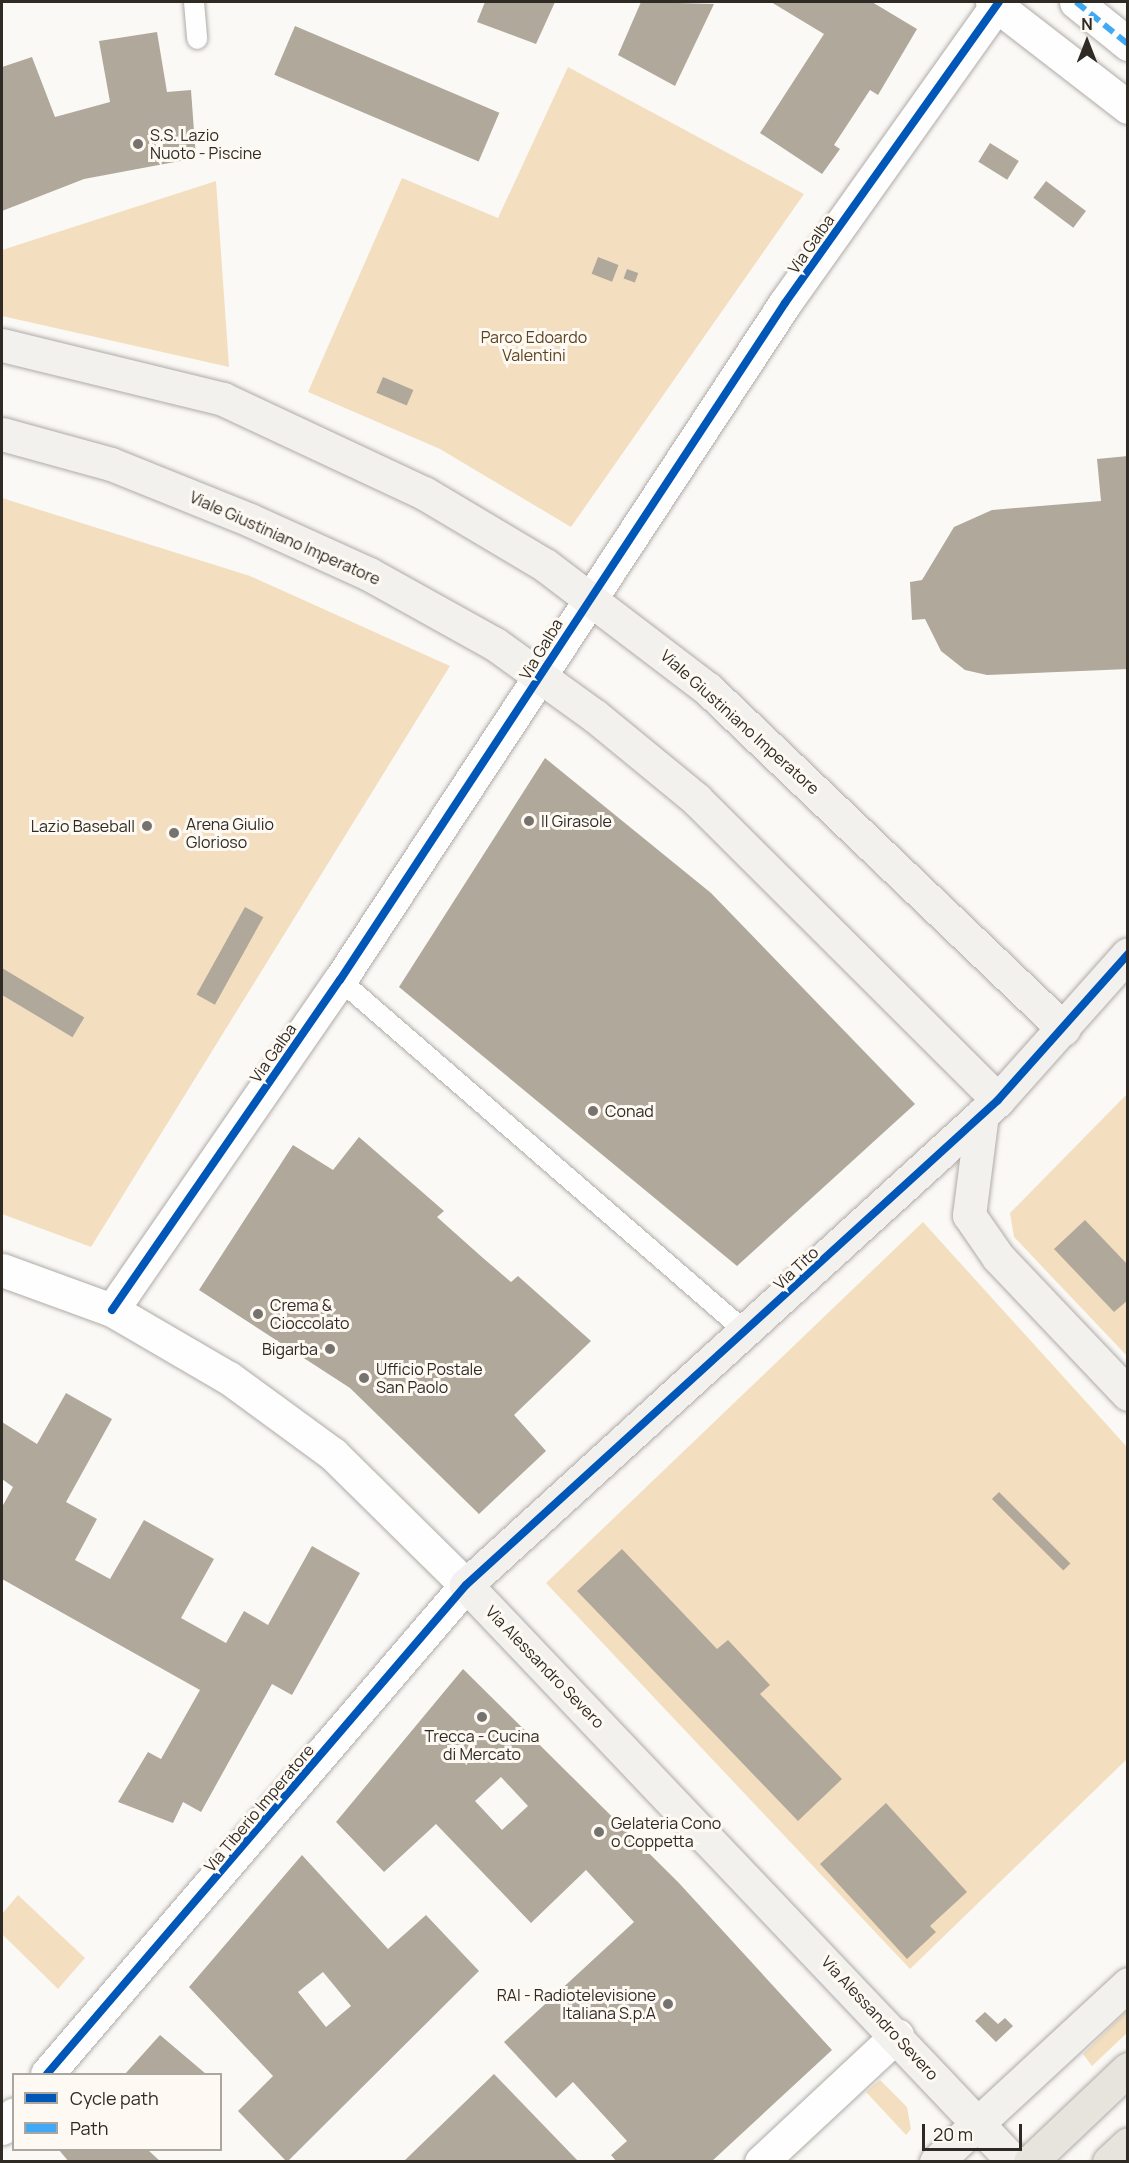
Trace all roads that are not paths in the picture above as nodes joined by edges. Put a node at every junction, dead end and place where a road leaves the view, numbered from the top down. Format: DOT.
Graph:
graph roads {
  1 [pos="194,2"];
  2 [pos="1076,2"];
  3 [pos="996,3"];
  4 [pos="197,39"];
  5 [pos="1128,44"];
  6 [pos="1128,107"];
  7 [pos="2,345"];
  8 [pos="2,434"];
  9 [pos="589,597"];
  10 [pos="541,676"];
  11 [pos="1128,954"];
  12 [pos="340,980"];
  13 [pos="1114,991"];
  14 [pos="1064,1029"];
  15 [pos="990,1107"];
  16 [pos="2,1270"];
  17 [pos="112,1310"];
  18 [pos="746,1332"];
  19 [pos="1128,1394"];
  20 [pos="466,1585"];
  21 [pos="1128,1984"];
  22 [pos="897,2035"];
  23 [pos="1128,2069"];
  24 [pos="48,2073"];
  25 [pos="12,2116"];
  26 [pos="977,2122"];
  27 [pos="2,2128"];
  28 [pos="1128,2144"];
  29 [pos="761,2162"];
  30 [pos="936,2162"];
  31 [pos="1014,2162"];
  32 [pos="1030,2162"];
  33 [pos="1109,2162"];
  1 -- 4 [label="lane"];
  2 -- 5 [label="street"];
  3 -- 6 [label="street"];
  3 -- 9 [label="street, Via Galba"];
  7 -- 9 [label="street, Viale Giustiniano Imperatore"];
  8 -- 10 [label="street, Viale Giustiniano Imperatore"];
  9 -- 10 [label="street, Via Galba"];
  9 -- 14 [label="street, Viale Giustiniano Imperatore"];
  10 -- 12 [label="street, Via Galba"];
  10 -- 15 [label="street, Viale Giustiniano Imperatore"];
  11 -- 13 [label="street, Via Tito"];
  12 -- 17 [label="street, Via Galba"];
  12 -- 18 [label="lane"];
  13 -- 14 [label="street, Via Tito"];
  14 -- 15 [label="street, Via Tito"];
  15 -- 18 [label="street, Via Tito"];
  15 -- 19 [label="street"];
  16 -- 17 [label="street, Via Alessandro Severo"];
  17 -- 20 [label="street, Via Alessandro Severo"];
  18 -- 20 [label="street, Via Tito"];
  20 -- 22 [label="street, Via Alessandro Severo"];
  20 -- 24 [label="street, Via Tiberio Imperatore"];
  21 -- 26 [label="street"];
  22 -- 26 [label="street, Via Alessandro Severo"];
  22 -- 29 [label="street"];
  23 -- 32 [label="main road"];
  25 -- 27 [label="street"];
  26 -- 30 [label="street"];
  26 -- 31 [label="street, Via Alessandro Severo"];
  28 -- 33 [label="main road"];
}
